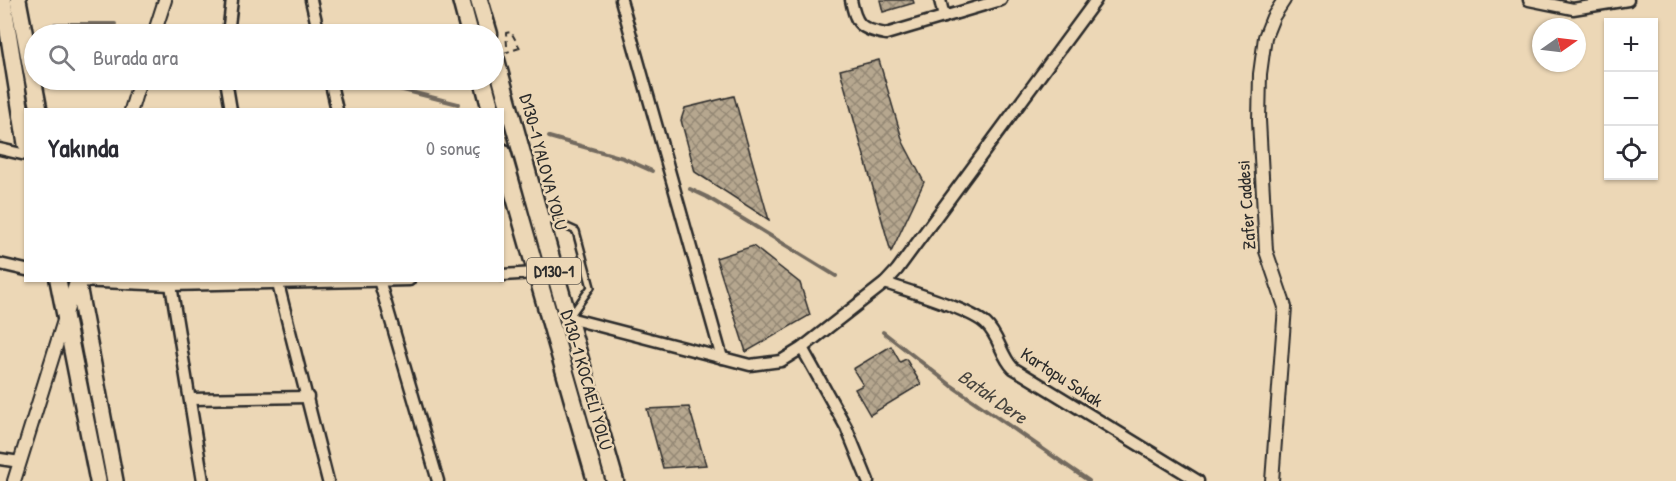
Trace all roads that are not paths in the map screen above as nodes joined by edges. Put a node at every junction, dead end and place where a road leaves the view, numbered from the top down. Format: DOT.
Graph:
graph roads {
  1 [pos="165,0"];
  2 [pos="232,0"];
  3 [pos="311,0"];
  4 [pos="461,0"];
  5 [pos="479,0"];
  6 [pos="621,0"];
  7 [pos="850,0"];
  8 [pos="940,0"];
  9 [pos="1001,0"];
  10 [pos="1096,0"];
  11 [pos="1284,0"];
  12 [pos="1529,0"];
  13 [pos="1628,0"];
  14 [pos="12,1"];
  15 [pos="944,17"];
  16 [pos="3,24"];
  17 [pos="157,24"];
  18 [pos="229,24"];
  19 [pos="317,24"];
  20 [pos="467,24"];
  21 [pos="486,24"];
  22 [pos="24,30"];
  23 [pos="35,90"];
  24 [pos="137,90"];
  25 [pos="228,90"];
  26 [pos="332,90"];
  27 [pos="486,90"];
  28 [pos="504,90"];
  29 [pos="39,108"];
  30 [pos="132,108"];
  31 [pos="231,108"];
  32 [pos="337,108"];
  33 [pos="490,108"];
  34 [pos="24,134"];
  35 [pos="0,149"];
  36 [pos="24,155"];
  37 [pos="504,161"];
  38 [pos="539,214"];
  39 [pos="0,264"];
  40 [pos="24,270"];
  41 [pos="536,273"];
  42 [pos="504,275"];
  43 [pos="58,282"];
  44 [pos="77,282"];
  45 [pos="77,282"];
  46 [pos="100,282"];
  47 [pos="278,282"];
  48 [pos="379,282"];
  49 [pos="885,283"];
  50 [pos="171,285"];
  51 [pos="66,315"];
  52 [pos="569,318"];
  53 [pos="802,348"];
  54 [pos="722,358"];
  55 [pos="308,397"];
  56 [pos="190,399"];
  57 [pos="0,459"];
  58 [pos="20,462"];
  59 [pos="14,481"];
  60 [pos="98,481"];
  61 [pos="115,481"];
  62 [pos="203,481"];
  63 [pos="328,481"];
  64 [pos="438,481"];
  65 [pos="596,481"];
  66 [pos="615,481"];
  67 [pos="868,481"];
  68 [pos="1198,481"];
  69 [pos="1272,481"];
  1 -- 17 [label="street"];
  2 -- 18 [label="street"];
  3 -- 19 [label="street"];
  4 -- 20 [label="highway"];
  5 -- 21 [label="highway"];
  6 -- 54 [label="street"];
  7 -- 15 [label="street"];
  8 -- 15 [label="street"];
  9 -- 15 [label="street"];
  10 -- 49 [label="street"];
  11 -- 69 [label="street, Zafer Caddesi"];
  12 -- 13 [label="street"];
  14 -- 16 [label="main road"];
  14 -- 22 [label="main road"];
  16 -- 22 [label="street"];
  16 -- 34 [label="main road"];
  23 -- 29 [label="main road"];
  24 -- 30 [label="street"];
  25 -- 31 [label="street"];
  26 -- 32 [label="street"];
  27 -- 33 [label="highway"];
  28 -- 38 [label="highway, D130-1 YALOVA YOLU / D130-1"];
  35 -- 36 [label="street"];
  37 -- 41 [label="highway, D130-1 KOCAELİ YOLU / D130-1"];
  38 -- 52 [label="highway, D130-1 YALOVA YOLU / D130-1"];
  38 -- 52 [label="lane"];
  39 -- 40 [label="street"];
  41 -- 42 [label="street"];
  41 -- 65 [label="highway, D130-1 KOCAELİ YOLU / D130-1"];
  43 -- 51 [label="main road"];
  44 -- 51 [label="street"];
  45 -- 61 [label="main road"];
  46 -- 50 [label="street"];
  47 -- 50 [label="street"];
  47 -- 55 [label="street"];
  48 -- 64 [label="street"];
  49 -- 53 [label="street"];
  49 -- 68 [label="street, Kartopu Sokak"];
  50 -- 56 [label="street"];
  51 -- 58 [label="street"];
  51 -- 60 [label="main road"];
  52 -- 54 [label="street"];
  52 -- 66 [label="highway, D130-1 YALOVA YOLU / D130-1"];
  53 -- 54 [label="street"];
  53 -- 67 [label="street"];
  55 -- 56 [label="street"];
  55 -- 63 [label="street"];
  56 -- 62 [label="street"];
  57 -- 58 [label="street"];
  58 -- 59 [label="street"];
}
